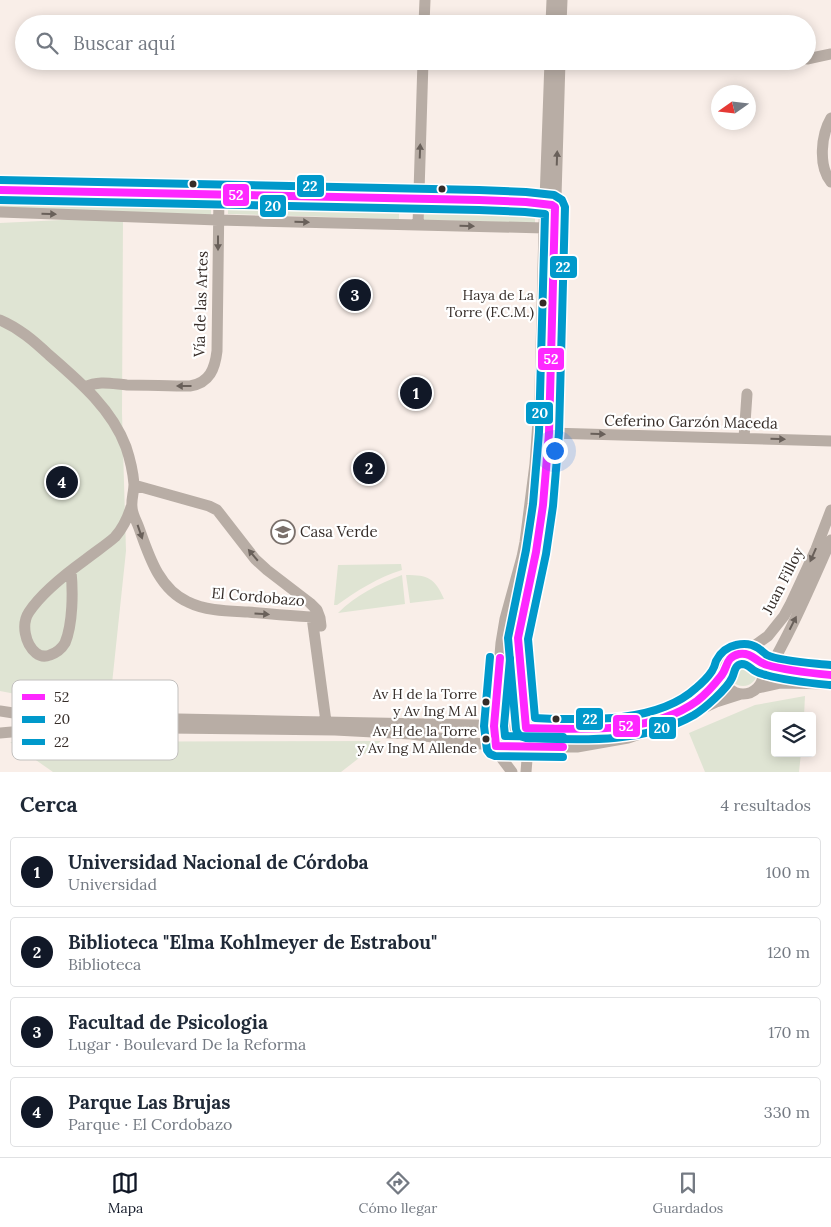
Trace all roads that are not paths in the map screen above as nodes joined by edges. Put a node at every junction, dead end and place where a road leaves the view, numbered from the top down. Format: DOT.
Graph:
graph roads {
  1 [pos="427,0"];
  2 [pos="552,0"];
  3 [pos="562,0"];
  4 [pos="425,15"];
  5 [pos="551,15"];
  6 [pos="561,15"];
  7 [pos="831,54"];
  8 [pos="816,57"];
  9 [pos="423,70"];
  10 [pos="550,70"];
  11 [pos="559,70"];
  12 [pos="831,118"];
  13 [pos="831,182"];
  14 [pos="0,190"];
  15 [pos="219,194"];
  16 [pos="419,200"];
  17 [pos="550,205"];
  18 [pos="0,212"];
  19 [pos="218,220"];
  20 [pos="555,223"];
  21 [pos="418,225"];
  22 [pos="544,228"];
  23 [pos="0,320"];
  24 [pos="85,387"];
  25 [pos="747,394"];
  26 [pos="549,433"];
  27 [pos="744,438"];
  28 [pos="831,441"];
  29 [pos="134,485"];
  30 [pos="132,507"];
  31 [pos="831,510"];
  32 [pos="828,537"];
  33 [pos="71,571"];
  34 [pos="316,618"];
  35 [pos="743,654"];
  36 [pos="765,664"];
  37 [pos="723,674"];
  38 [pos="831,675"];
  39 [pos="760,684"];
  40 [pos="831,684"];
  41 [pos="741,694"];
  42 [pos="0,711"];
  43 [pos="178,721"];
  44 [pos="331,726"];
  45 [pos="494,726"];
  46 [pos="178,727"];
  47 [pos="526,728"];
  48 [pos="0,733"];
  49 [pos="496,746"];
  50 [pos="528,747"];
  51 [pos="512,772"];
  52 [pos="526,772"];
  1 -- 4 [label="street"];
  2 -- 5 [label="street"];
  3 -- 6 [label="street"];
  7 -- 8 [label="street"];
  16 -- 9 [label="street, one-way"];
  10 -- 17 [label="street"];
  17 -- 11 [label="street, one-way"];
  12 -- 13 [label="street"];
  14 -- 15 [label="street"];
  15 -- 16 [label="street"];
  15 -- 19 [label="street, Vía de las Artes"];
  16 -- 17 [label="street"];
  16 -- 21 [label="street"];
  17 -- 20 [label="street"];
  17 -- 22 [label="street"];
  18 -- 19 [label="street, one-way"];
  19 -- 21 [label="street, one-way"];
  19 -- 24 [label="street, Vía de las Artes, one-way"];
  20 -- 22 [label="street"];
  20 -- 26 [label="street"];
  21 -- 22 [label="street, one-way"];
  22 -- 45 [label="street"];
  23 -- 24 [label="street, El Cordobazo"];
  24 -- 29 [label="street, El Cordobazo"];
  25 -- 27 [label="street"];
  26 -- 27 [label="street, Ceferino Garzón Maceda, one-way"];
  26 -- 47 [label="street"];
  27 -- 28 [label="street, Ceferino Garzón Maceda, one-way"];
  29 -- 30 [label="street, El Cordobazo"];
  34 -- 29 [label="street, El Cordobazo, one-way"];
  30 -- 33 [label="street"];
  30 -- 34 [label="street, El Cordobazo, one-way"];
  31 -- 32 [label="street, Juan Filloy"];
  32 -- 35 [label="street, Juan Filloy, one-way"];
  36 -- 32 [label="street, Juan Filloy, one-way"];
  33 -- 33 [label="street"];
  34 -- 44 [label="street, El Cordobazo"];
  35 -- 36 [label="street"];
  35 -- 37 [label="street"];
  36 -- 38 [label="street"];
  36 -- 39 [label="street, Juan Filloy"];
  37 -- 41 [label="street"];
  37 -- 47 [label="street"];
  39 -- 40 [label="street"];
  39 -- 41 [label="street"];
  41 -- 50 [label="street"];
  42 -- 48 [label="street"];
  43 -- 44 [label="street"];
  44 -- 45 [label="street"];
  44 -- 46 [label="street"];
  44 -- 49 [label="street"];
  45 -- 47 [label="street"];
  45 -- 49 [label="street"];
  47 -- 50 [label="street"];
  49 -- 50 [label="street"];
  49 -- 51 [label="street"];
  50 -- 52 [label="street"];
}
